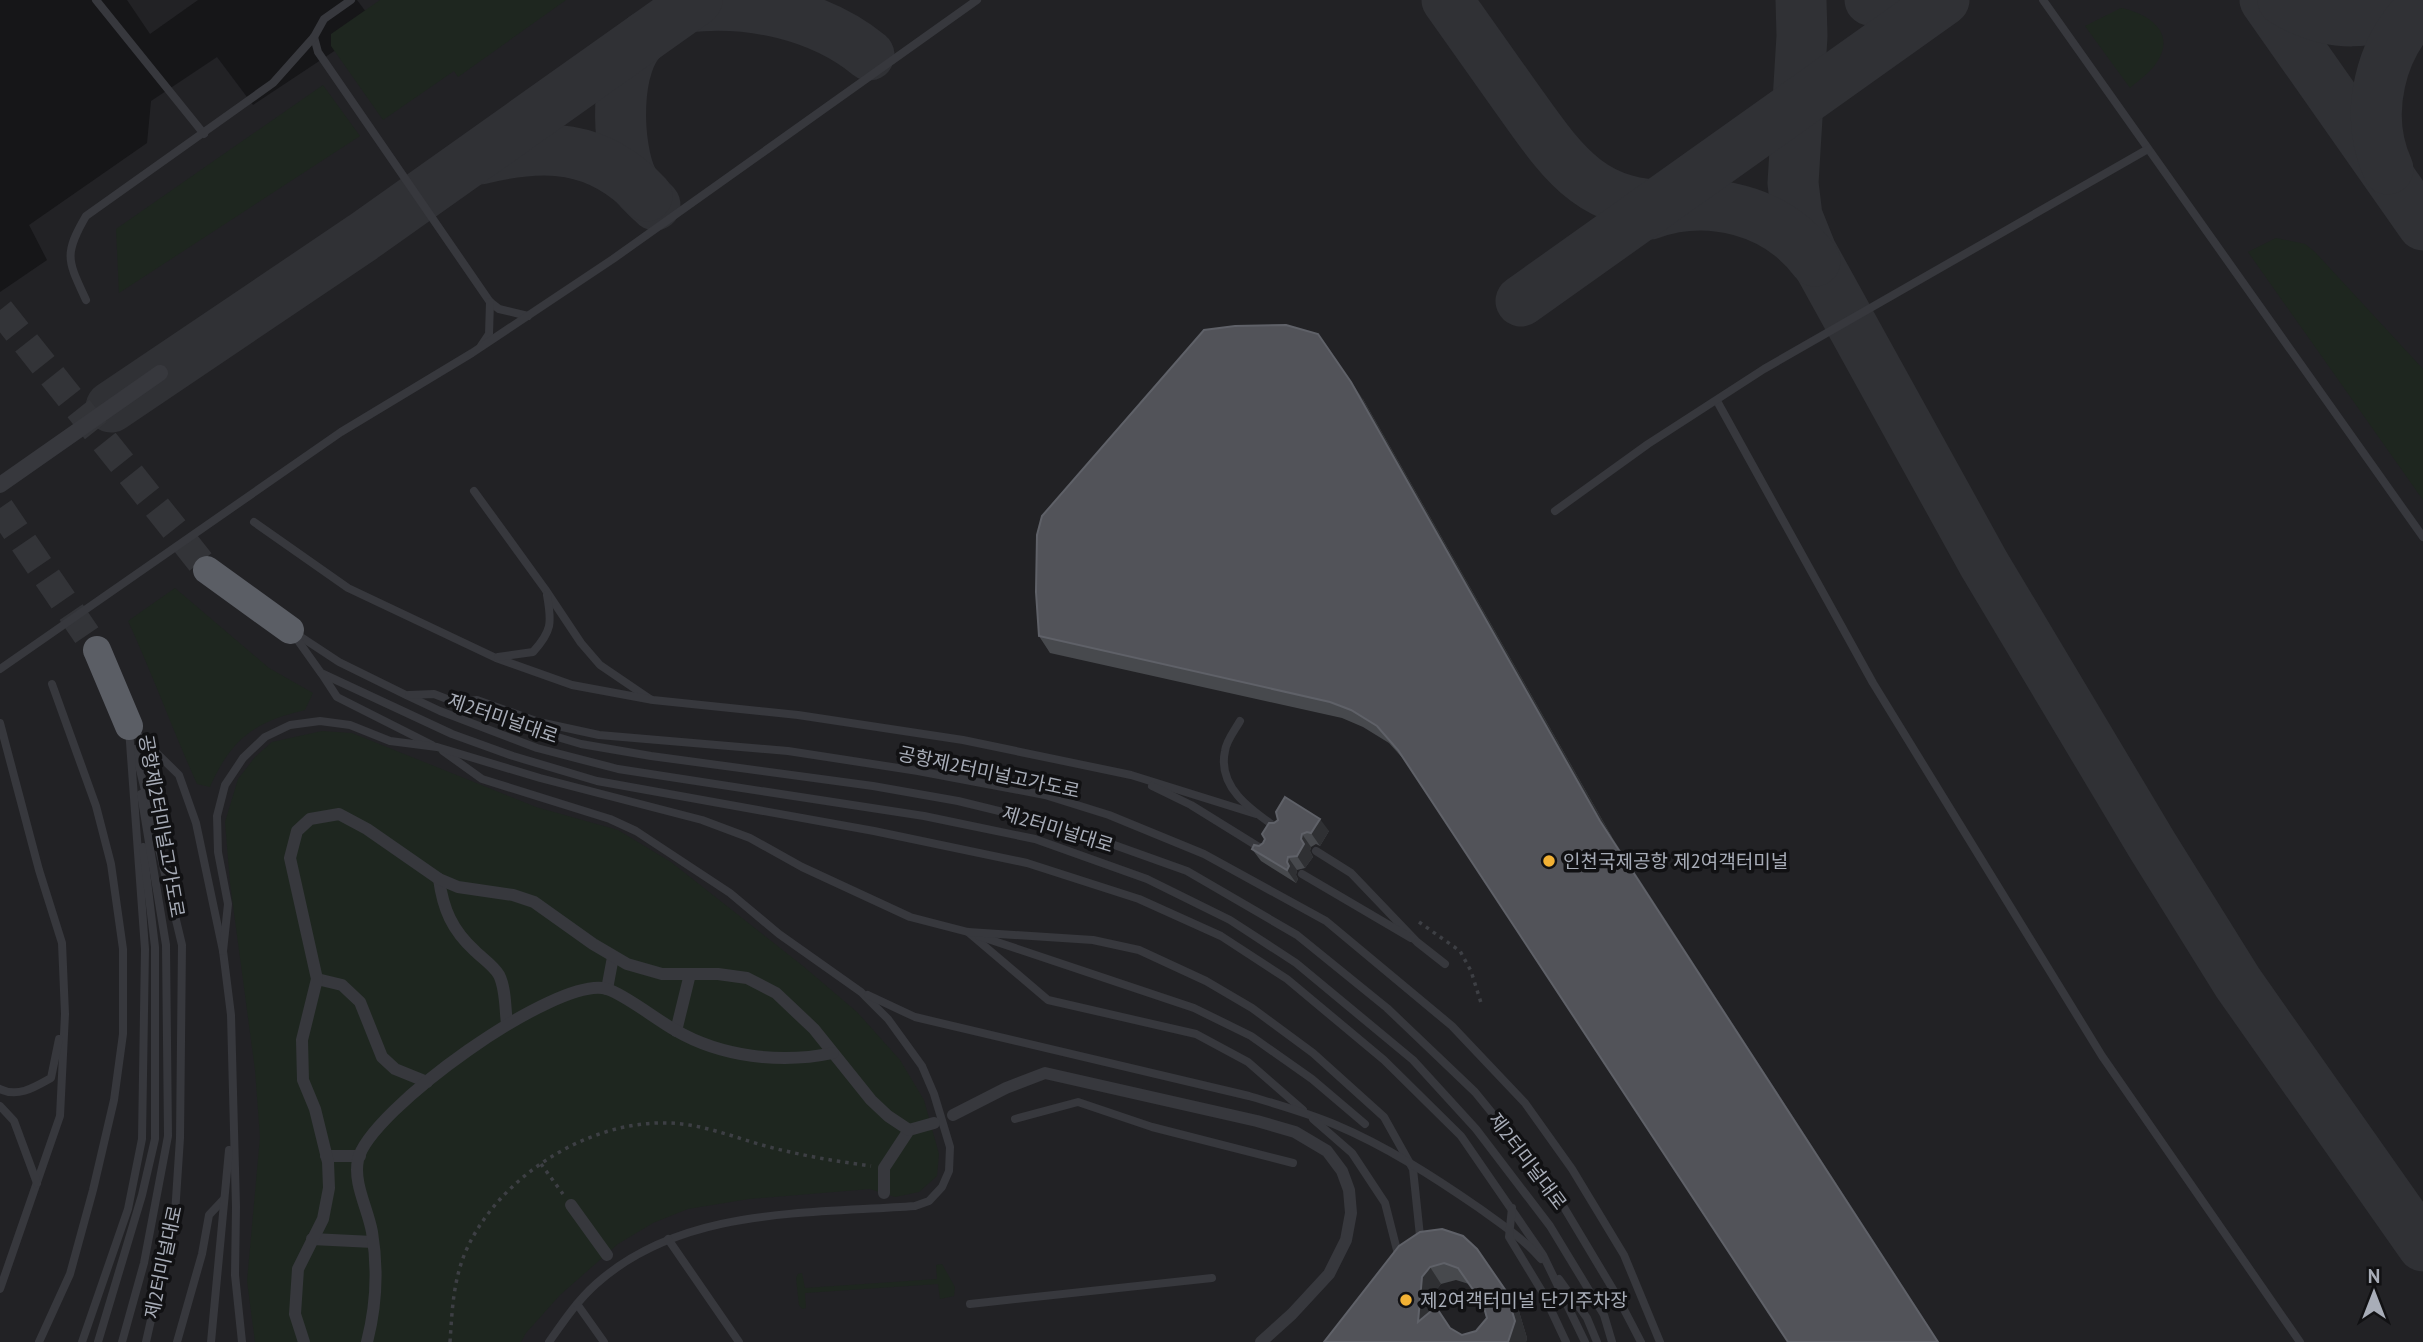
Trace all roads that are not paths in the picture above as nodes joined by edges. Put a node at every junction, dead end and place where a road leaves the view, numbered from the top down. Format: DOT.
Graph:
graph roads {
  1 [pos="96,0"];
  2 [pos="351,0"];
  3 [pos="977,0"];
  4 [pos="2043,0"];
  5 [pos="314,37"];
  6 [pos="204,134"];
  7 [pos="2148,149"];
  8 [pos="86,300"];
  9 [pos="490,302"];
  10 [pos="528,316"];
  11 [pos="472,353"];
  12 [pos="160,373"];
  13 [pos="1717,401"];
  14 [pos="0,485"];
  15 [pos="474,491"];
  16 [pos="1555,511"];
  17 [pos="254,522"];
  18 [pos="2423,537"];
  19 [pos="207,570"];
  20 [pos="545,589"];
  21 [pos="290,630"];
  22 [pos="97,650"];
  23 [pos="496,658"];
  24 [pos="0,669"];
  25 [pos="321,673"];
  26 [pos="52,684"];
  27 [pos="406,695"];
  28 [pos="653,700"];
  29 [pos="460,703"];
  30 [pos="1240,721"];
  31 [pos="0,723"];
  32 [pos="129,726"];
  33 [pos="437,747"];
  34 [pos="1131,775"];
  35 [pos="1256,814"];
  36 [pos="1281,830"];
  37 [pos="1316,851"];
  38 [pos="1267,852"];
  39 [pos="1302,874"];
  40 [pos="439,878"];
  41 [pos="968,932"];
  42 [pos="1417,942"];
  43 [pos="223,951"];
  44 [pos="613,957"];
  45 [pos="1445,964"];
  46 [pos="690,974"];
  47 [pos="317,979"];
  48 [pos="607,989"];
  49 [pos="861,992"];
  50 [pos="65,1014"];
  51 [pos="507,1024"];
  52 [pos="676,1031"];
  53 [pos="833,1053"];
  54 [pos="426,1082"];
  55 [pos="0,1089"];
  56 [pos="0,1106"];
  57 [pos="953,1115"];
  58 [pos="1015,1119"];
  59 [pos="934,1123"];
  60 [pos="1365,1124"];
  61 [pos="232,1127"];
  62 [pos="909,1130"];
  63 [pos="326,1156"];
  64 [pos="360,1156"];
  65 [pos="1293,1163"];
  66 [pos="37,1183"];
  67 [pos="884,1194"];
  68 [pos="223,1199"];
  69 [pos="571,1205"];
  70 [pos="1512,1208"];
  71 [pos="1420,1236"];
  72 [pos="312,1239"];
  73 [pos="668,1239"];
  74 [pos="373,1242"];
  75 [pos="607,1255"];
  76 [pos="1399,1258"];
  77 [pos="1212,1278"];
  78 [pos="0,1289"];
  79 [pos="577,1304"];
  80 [pos="970,1304"];
  81 [pos="39,1342"];
  82 [pos="82,1342"];
  83 [pos="98,1342"];
  84 [pos="122,1342"];
  85 [pos="146,1342"];
  86 [pos="177,1342"];
  87 [pos="211,1342"];
  88 [pos="242,1342"];
  89 [pos="304,1342"];
  90 [pos="367,1342"];
  91 [pos="549,1342"];
  92 [pos="604,1342"];
  93 [pos="739,1342"];
  94 [pos="1261,1342"];
  95 [pos="1566,1342"];
  96 [pos="1585,1342"];
  97 [pos="1597,1342"];
  98 [pos="1612,1342"];
  99 [pos="1641,1342"];
  100 [pos="1660,1342"];
  101 [pos="2300,1342"];
  1 -- 6 [label="lane"];
  2 -- 5 [label="lane"];
  3 -- 10 [label="lane"];
  4 -- 7 [label="lane"];
  5 -- 6 [label="lane"];
  5 -- 9 [label="lane"];
  6 -- 8 [label="lane"];
  7 -- 13 [label="lane"];
  7 -- 18 [label="lane"];
  9 -- 10 [label="lane"];
  9 -- 11 [label="lane"];
  10 -- 11 [label="lane"];
  11 -- 24 [label="lane"];
  12 -- 14 [label="street"];
  13 -- 16 [label="lane"];
  13 -- 101 [label="lane"];
  15 -- 20 [label="lane"];
  17 -- 23 [label="lane"];
  19 -- 21 [label="highway, 제2터미널대로"];
  20 -- 23 [label="lane"];
  20 -- 28 [label="lane"];
  21 -- 25 [label="lane, 제2터미널대로"];
  21 -- 27 [label="lane, 제2터미널대로"];
  22 -- 32 [label="highway, 제2터미널대로"];
  23 -- 28 [label="lane"];
  25 -- 33 [label="lane"];
  25 -- 70 [label="lane, 제2터미널대로"];
  26 -- 81 [label="lane"];
  27 -- 29 [label="lane, 제2터미널대로"];
  27 -- 98 [label="lane"];
  28 -- 34 [label="lane"];
  29 -- 99 [label="lane, 제2터미널대로"];
  29 -- 100 [label="lane, 공항제2터미널고가도로"];
  30 -- 35 [label="lane"];
  31 -- 50 [label="lane"];
  32 -- 43 [label="lane"];
  32 -- 82 [label="lane, 공항제2터미널고가도로"];
  32 -- 83 [label="lane, 제2터미널대로"];
  32 -- 84 [label="lane, 공항제2터미널고가도로"];
  32 -- 85 [label="lane, 제2터미널대로"];
  33 -- 41 [label="lane"];
  33 -- 43 [label="lane"];
  33 -- 49 [label="lane"];
  34 -- 35 [label="lane"];
  34 -- 38 [label="lane"];
  35 -- 36 [label="lane"];
  37 -- 42 [label="lane"];
  39 -- 42 [label="lane"];
  40 -- 44 [label="street"];
  40 -- 47 [label="street"];
  40 -- 51 [label="street"];
  41 -- 60 [label="lane"];
  41 -- 71 [label="lane"];
  41 -- 76 [label="lane"];
  42 -- 45 [label="lane"];
  43 -- 61 [label="lane"];
  44 -- 46 [label="street"];
  44 -- 48 [label="street"];
  46 -- 52 [label="street"];
  46 -- 53 [label="street"];
  47 -- 54 [label="street"];
  47 -- 63 [label="street"];
  48 -- 51 [label="street"];
  48 -- 52 [label="street"];
  49 -- 73 [label="lane"];
  49 -- 97 [label="lane"];
  50 -- 55 [label="lane"];
  50 -- 66 [label="lane"];
  51 -- 54 [label="street"];
  52 -- 53 [label="street"];
  53 -- 62 [label="street"];
  54 -- 64 [label="street"];
  56 -- 66 [label="lane"];
  57 -- 94 [label="street"];
  58 -- 65 [label="lane"];
  59 -- 62 [label="street"];
  61 -- 68 [label="lane"];
  61 -- 88 [label="lane"];
  62 -- 67 [label="street"];
  63 -- 64 [label="street"];
  63 -- 72 [label="street"];
  64 -- 74 [label="street"];
  66 -- 78 [label="lane"];
  68 -- 86 [label="lane"];
  68 -- 87 [label="lane"];
  69 -- 75 [label="street"];
  70 -- 95 [label="lane"];
  70 -- 96 [label="lane, 제2터미널대로"];
  72 -- 74 [label="street"];
  72 -- 89 [label="street"];
  73 -- 79 [label="lane"];
  73 -- 93 [label="lane"];
  74 -- 90 [label="street"];
  77 -- 80 [label="lane"];
  79 -- 91 [label="lane"];
  79 -- 92 [label="lane"];
}
